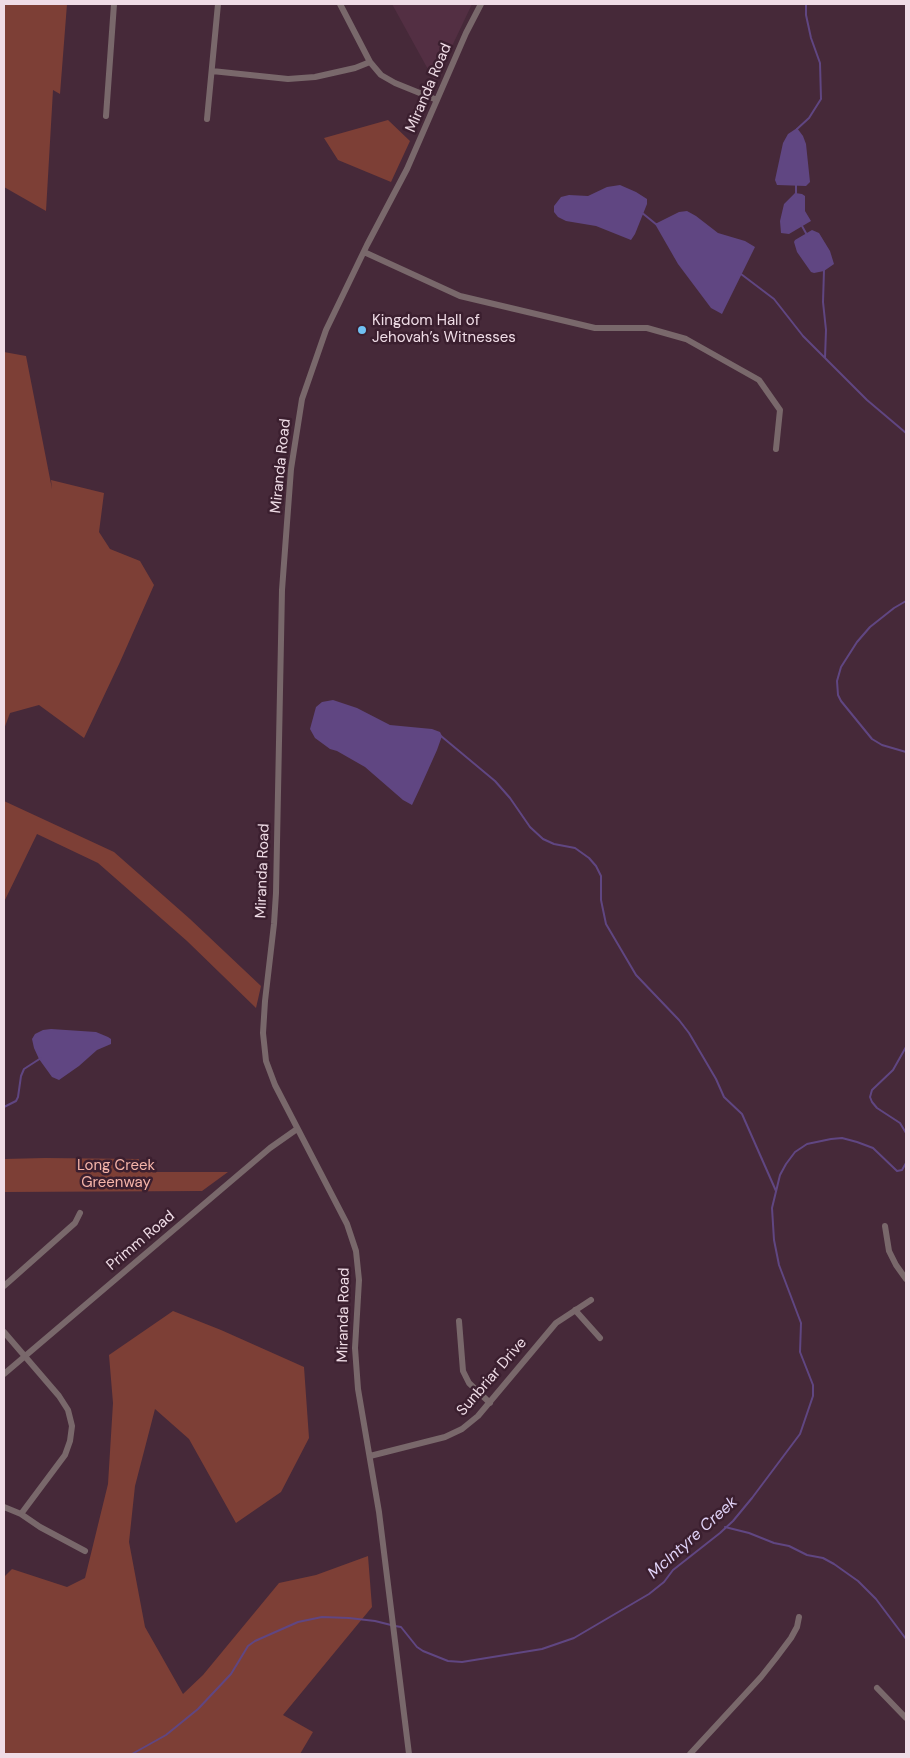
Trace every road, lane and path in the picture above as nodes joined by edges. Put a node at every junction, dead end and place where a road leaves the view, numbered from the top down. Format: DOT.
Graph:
graph roads {
  1 [pos="114,4"];
  2 [pos="218,4"];
  3 [pos="340,4"];
  4 [pos="481,4"];
  5 [pos="370,62"];
  6 [pos="212,71"];
  7 [pos="437,100"];
  8 [pos="106,116"];
  9 [pos="207,119"];
  10 [pos="364,252"];
  11 [pos="776,449"];
  12 [pos="297,1129"];
  13 [pos="80,1213"];
  14 [pos="885,1226"];
  15 [pos="906,1279"];
  16 [pos="4,1286"];
  17 [pos="591,1300"];
  18 [pos="575,1310"];
  19 [pos="459,1321"];
  20 [pos="4,1332"];
  21 [pos="600,1338"];
  22 [pos="24,1356"];
  23 [pos="4,1374"];
  24 [pos="490,1403"];
  25 [pos="370,1456"];
  26 [pos="4,1506"];
  27 [pos="22,1514"];
  28 [pos="85,1551"];
  29 [pos="799,1617"];
  30 [pos="876,1688"];
  31 [pos="906,1718"];
  32 [pos="409,1754"];
  33 [pos="690,1754"];
  1 -- 8 [label="street"];
  2 -- 6 [label="street"];
  3 -- 5 [label="street"];
  4 -- 7 [label="street, Miranda Road"];
  5 -- 6 [label="street"];
  5 -- 7 [label="street"];
  6 -- 9 [label="street"];
  7 -- 10 [label="street, Miranda Road"];
  10 -- 11 [label="street"];
  10 -- 12 [label="street, Miranda Road"];
  12 -- 22 [label="street, Primm Road"];
  12 -- 25 [label="street, Miranda Road"];
  13 -- 16 [label="street"];
  14 -- 15 [label="street"];
  17 -- 18 [label="street, Sunbriar Drive"];
  18 -- 21 [label="street"];
  18 -- 24 [label="street, Sunbriar Drive"];
  19 -- 24 [label="street"];
  20 -- 22 [label="street"];
  22 -- 23 [label="street, Primm Road"];
  22 -- 27 [label="street"];
  24 -- 25 [label="street, Sunbriar Drive"];
  25 -- 32 [label="street, Miranda Road"];
  26 -- 27 [label="street"];
  27 -- 28 [label="street"];
  29 -- 33 [label="street"];
  30 -- 31 [label="street"];
}
